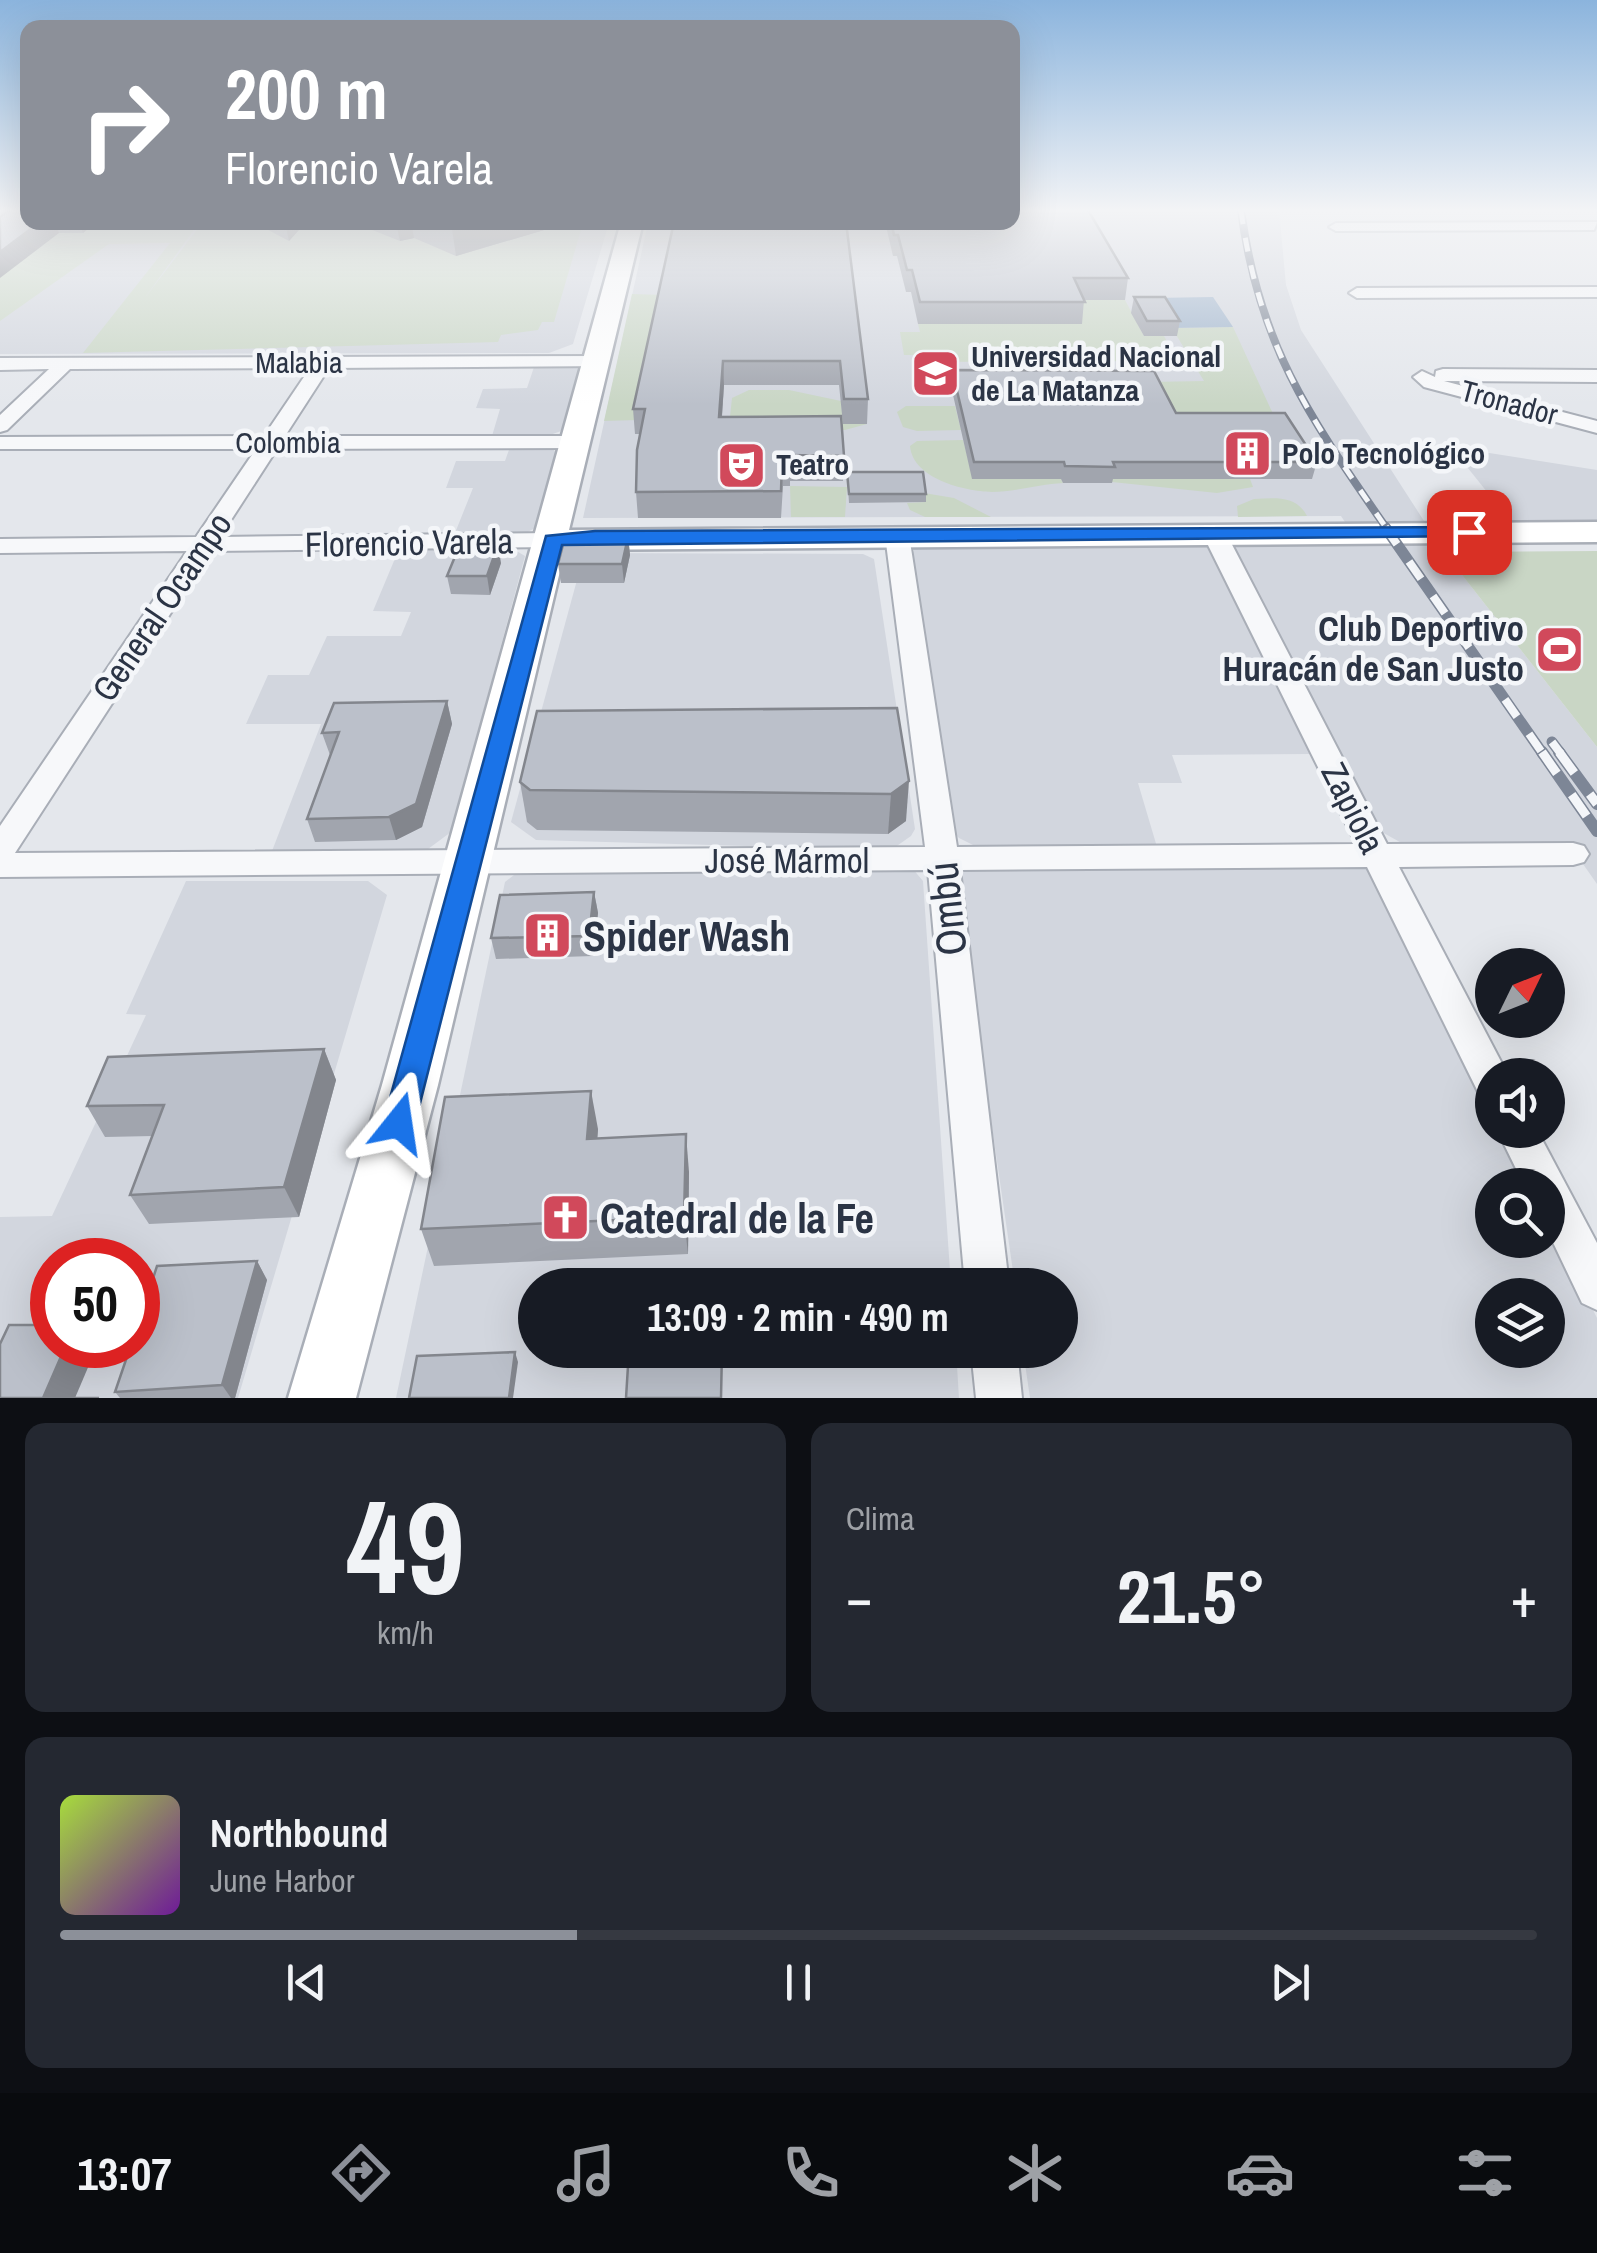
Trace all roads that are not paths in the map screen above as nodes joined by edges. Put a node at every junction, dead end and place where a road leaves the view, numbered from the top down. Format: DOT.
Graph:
graph roads {
  1 [pos="617,275"];
  2 [pos="1597,292"];
  3 [pos="1357,293"];
  4 [pos="324,362"];
  5 [pos="599,362"];
  6 [pos="0,364"];
  7 [pos="64,364"];
  8 [pos="1597,376"];
  9 [pos="0,426"];
  10 [pos="1597,427"];
  11 [pos="0,442"];
  12 [pos="576,442"];
  13 [pos="272,443"];
  14 [pos="1597,532"];
  15 [pos="1214,533"];
  16 [pos="897,535"];
  17 [pos="553,540"];
  18 [pos="204,545"];
  19 [pos="0,546"];
  20 [pos="0,851"];
  21 [pos="1574,854"];
  22 [pos="1378,856"];
  23 [pos="468,861"];
  24 [pos="943,861"];
  25 [pos="0,865"];
  26 [pos="1480,1058"];
  27 [pos="1565,1225"];
  28 [pos="985,1268"];
  29 [pos="1597,1288"];
  30 [pos="996,1368"];
  31 [pos="322,1398"];
  32 [pos="999,1398"];
  1 -- 5 [label="main road"];
  2 -- 3 [label="street"];
  4 -- 5 [label="street, Malabia"];
  4 -- 7 [label="street, Malabia"];
  4 -- 13 [label="street, General Ocampo"];
  5 -- 12 [label="main road"];
  6 -- 7 [label="street, Malabia"];
  7 -- 9 [label="street"];
  8 -- 10 [label="street, Tronador"];
  11 -- 13 [label="street, Colombia"];
  12 -- 13 [label="street, Colombia"];
  12 -- 17 [label="main road"];
  13 -- 18 [label="street, General Ocampo"];
  14 -- 15 [label="main road, Florencio Varela"];
  15 -- 16 [label="main road, Florencio Varela"];
  15 -- 22 [label="street, Zapiola"];
  16 -- 17 [label="main road, Florencio Varela"];
  16 -- 24 [label="street, Ombú"];
  17 -- 18 [label="street, Florencio Varela"];
  17 -- 23 [label="main road"];
  18 -- 19 [label="street, Florencio Varela"];
  18 -- 20 [label="street, General Ocampo"];
  21 -- 22 [label="street, José Mármol"];
  22 -- 24 [label="street, José Mármol"];
  22 -- 26 [label="street, Zapiola"];
  23 -- 24 [label="street, José Mármol"];
  23 -- 25 [label="street, José Mármol"];
  23 -- 31 [label="main road"];
  24 -- 28 [label="street, Ombú"];
  27 -- 29 [label="street"];
  30 -- 32 [label="street"];
}
